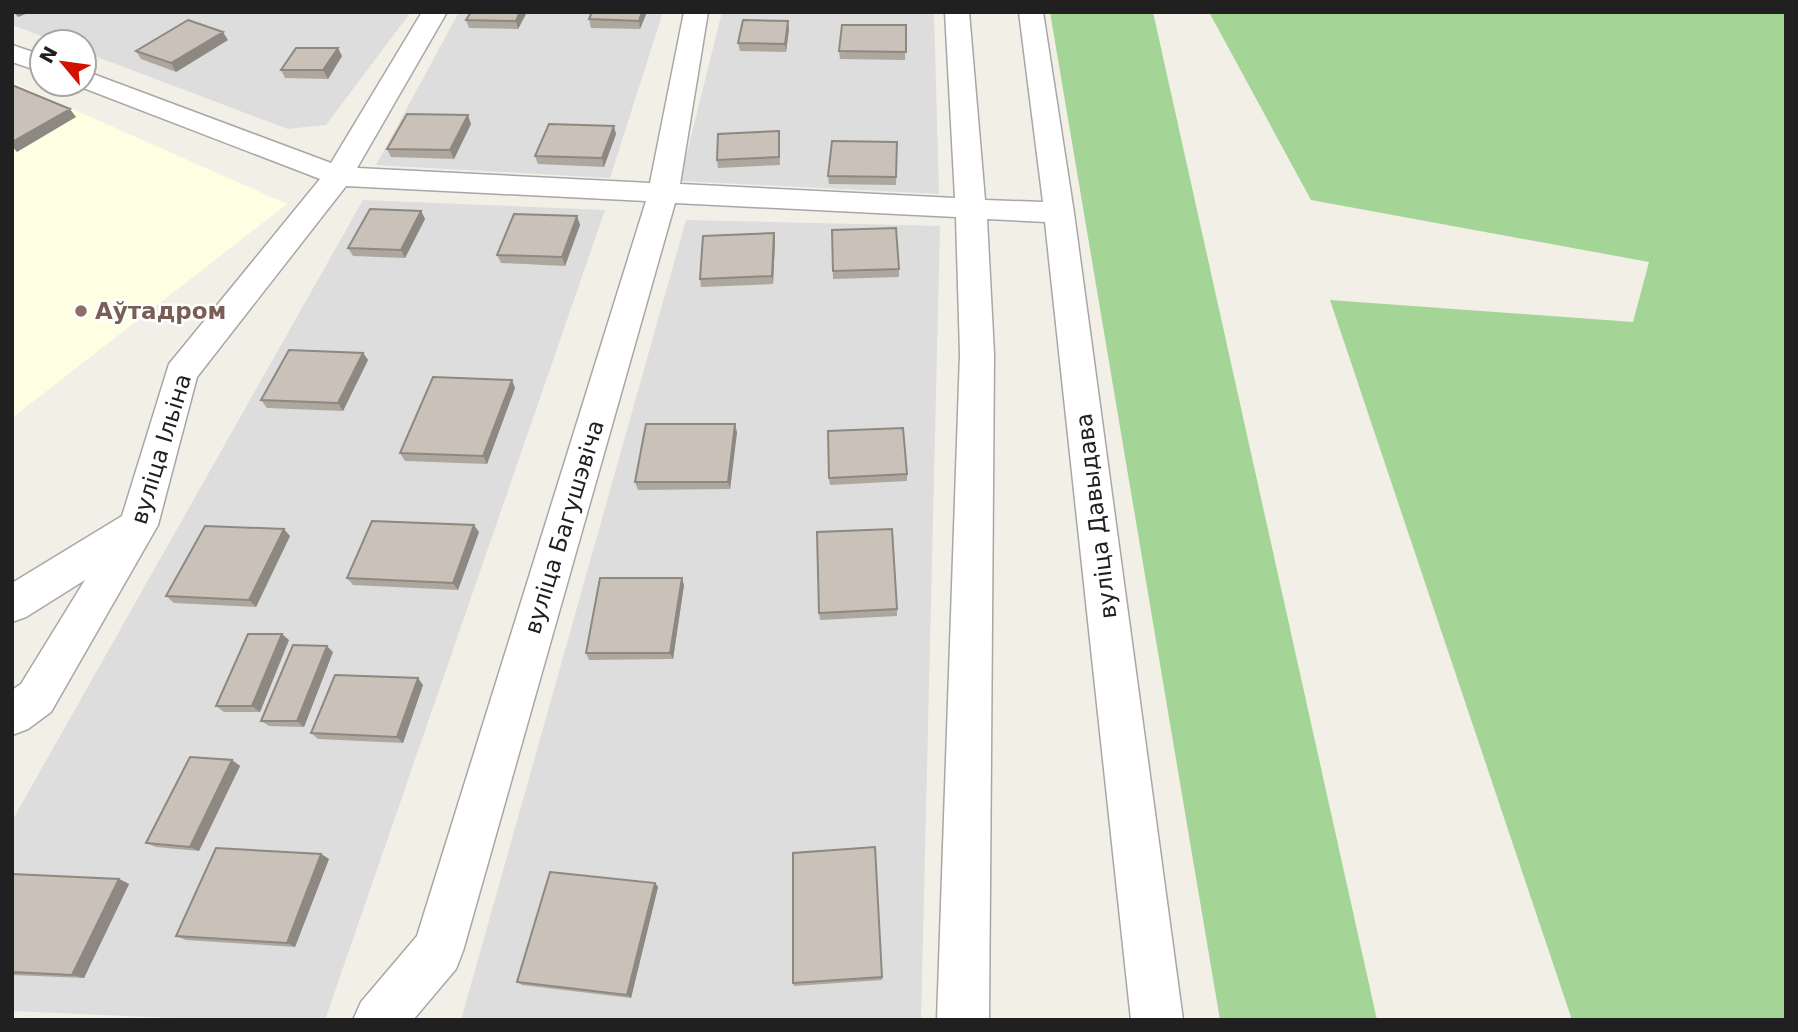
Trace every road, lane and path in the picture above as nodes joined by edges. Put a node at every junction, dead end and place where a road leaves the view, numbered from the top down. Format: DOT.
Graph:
graph roads {
  1 [pos="435,12"];
  2 [pos="696,12"];
  3 [pos="957,12"];
  4 [pos="1031,12"];
  5 [pos="98,85"];
  6 [pos="338,176"];
  7 [pos="663,194"];
  8 [pos="971,207"];
  9 [pos="1059,213"];
  10 [pos="139,525"];
  11 [pos="12,604"];
  12 [pos="12,715"];
  13 [pos="379,1020"];
  14 [pos="963,1020"];
  15 [pos="1157,1020"];
  1 -- 6 [label="street, вуліца Ільіна"];
  2 -- 7 [label="street, вуліца Багушэвіча"];
  3 -- 8 [label="street"];
  4 -- 9 [label="street, вуліца Давыдава"];
  5 -- 6 [label="street"];
  6 -- 7 [label="street"];
  6 -- 10 [label="street, вуліца Ільіна"];
  7 -- 8 [label="street"];
  7 -- 13 [label="street, вуліца Багушэвіча"];
  8 -- 9 [label="street"];
  8 -- 14 [label="street"];
  9 -- 15 [label="street, вуліца Давыдава"];
  10 -- 11 [label="street"];
  10 -- 12 [label="street, вуліца Ільіна"];
}
